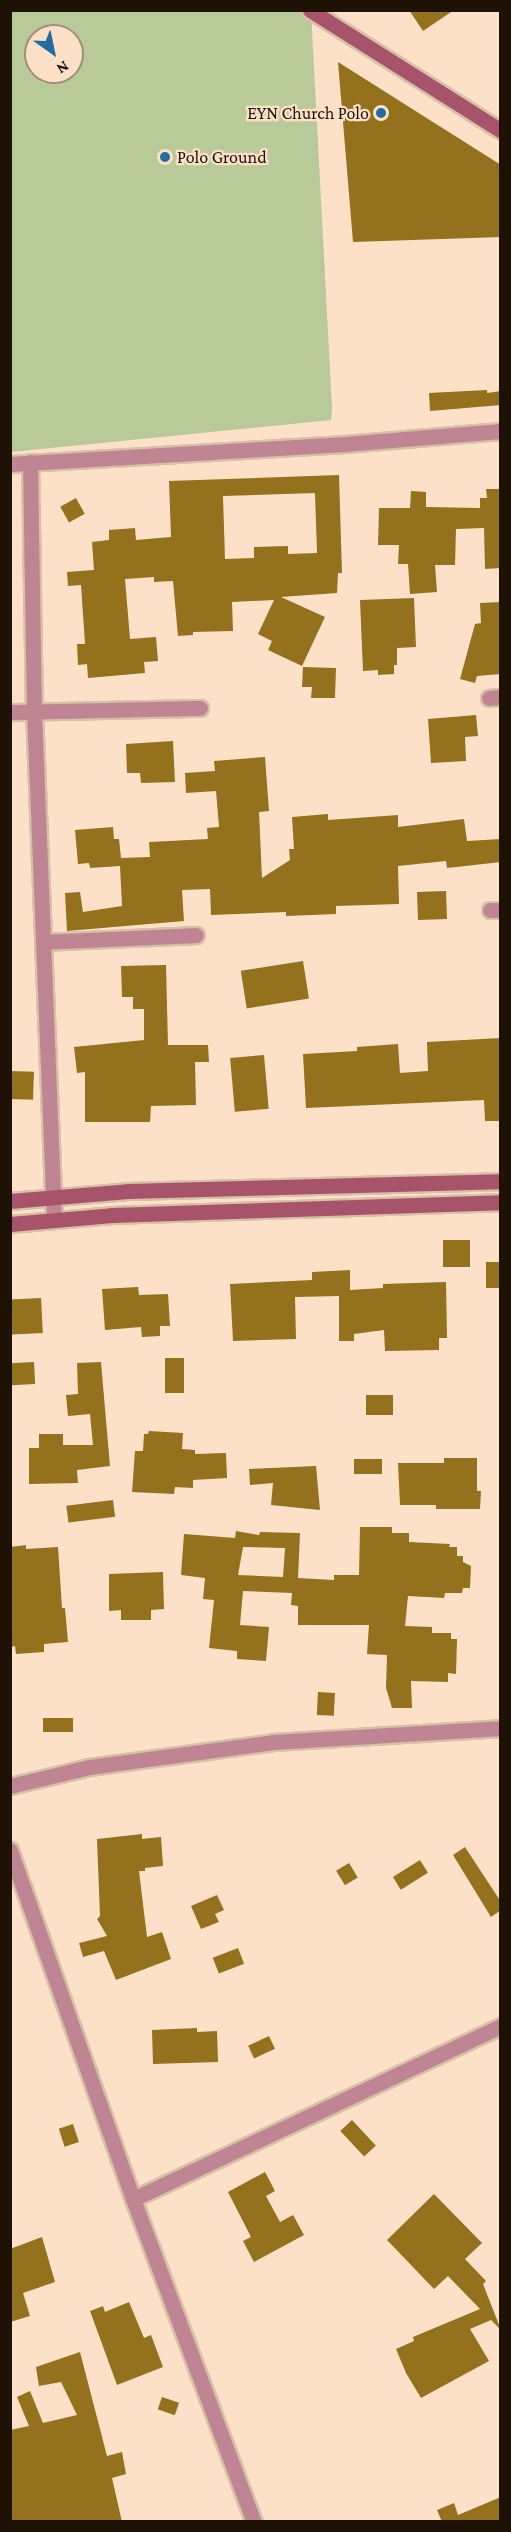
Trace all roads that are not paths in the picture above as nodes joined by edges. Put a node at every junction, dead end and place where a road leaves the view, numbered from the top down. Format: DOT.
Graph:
graph roads {
  1 [pos="310,10"];
  2 [pos="501,130"];
  3 [pos="501,431"];
  4 [pos="30,462"];
  5 [pos="10,464"];
  6 [pos="200,708"];
  7 [pos="34,710"];
  8 [pos="10,712"];
  9 [pos="196,935"];
  10 [pos="43,942"];
  11 [pos="501,1181"];
  12 [pos="52,1197"];
  13 [pos="10,1201"];
  14 [pos="501,1202"];
  15 [pos="54,1220"];
  16 [pos="10,1224"];
  17 [pos="501,1728"];
  18 [pos="10,1786"];
  19 [pos="10,1850"];
  20 [pos="501,2026"];
  21 [pos="133,2199"];
  22 [pos="254,2522"];
  1 -- 2 [label="street"];
  3 -- 4 [label="street"];
  4 -- 5 [label="street"];
  4 -- 7 [label="street"];
  6 -- 7 [label="street"];
  7 -- 8 [label="street"];
  7 -- 10 [label="street"];
  9 -- 10 [label="street"];
  10 -- 12 [label="street"];
  11 -- 12 [label="street"];
  12 -- 13 [label="street"];
  12 -- 15 [label="street"];
  14 -- 15 [label="street"];
  15 -- 16 [label="street"];
  17 -- 18 [label="street"];
  19 -- 21 [label="street"];
  20 -- 21 [label="street"];
  21 -- 22 [label="street"];
}
